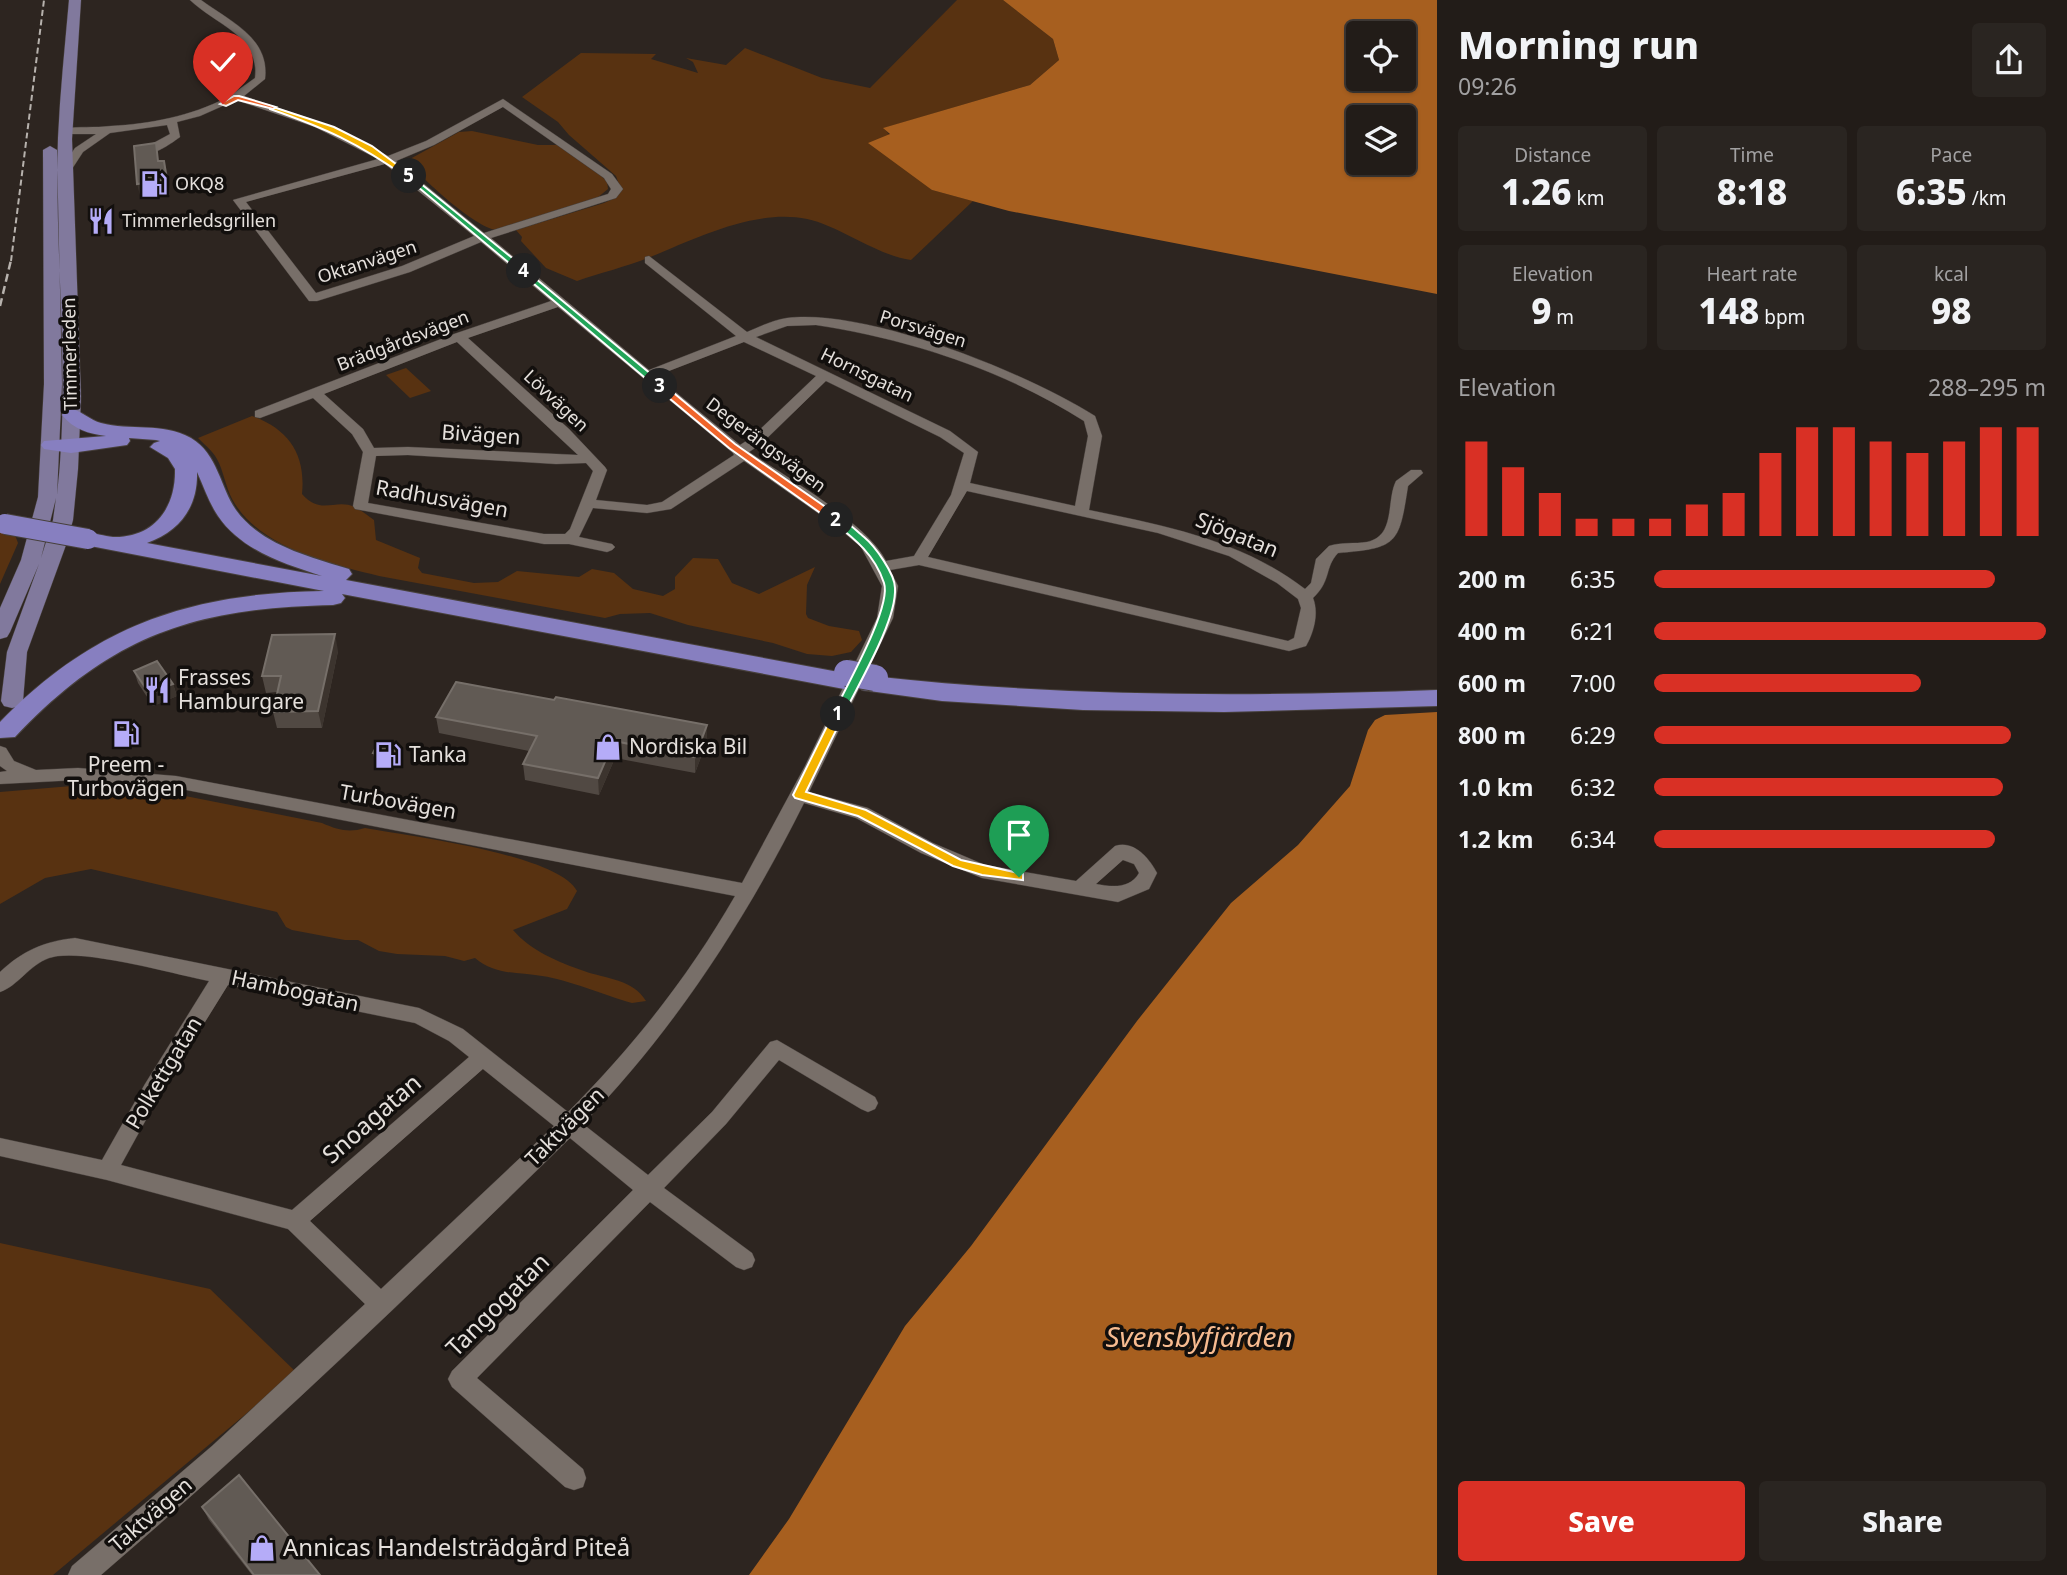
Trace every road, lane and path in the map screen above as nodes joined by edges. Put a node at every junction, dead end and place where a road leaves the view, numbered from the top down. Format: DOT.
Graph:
graph roads {
  1 [pos="62,0"];
  2 [pos="75,0"];
  3 [pos="195,0"];
  4 [pos="55,85"];
  5 [pos="233,96"];
  6 [pos="278,109"];
  7 [pos="203,112"];
  8 [pos="171,120"];
  9 [pos="61,127"];
  10 [pos="120,128"];
  11 [pos="142,152"];
  12 [pos="387,160"];
  13 [pos="65,170"];
  14 [pos="233,193"];
  15 [pos="256,196"];
  16 [pos="483,237"];
  17 [pos="649,260"];
  18 [pos="561,302"];
  19 [pos="459,337"];
  20 [pos="745,337"];
  21 [pos="647,375"];
  22 [pos="824,376"];
  23 [pos="315,393"];
  24 [pos="260,414"];
  25 [pos="72,415"];
  26 [pos="133,432"];
  27 [pos="64,444"];
  28 [pos="370,452"];
  29 [pos="742,454"];
  30 [pos="590,459"];
  31 [pos="1416,473"];
  32 [pos="962,486"];
  33 [pos="587,503"];
  34 [pos="1081,512"];
  35 [pos="4,520"];
  36 [pos="90,537"];
  37 [pos="569,539"];
  38 [pos="125,541"];
  39 [pos="607,547"];
  40 [pos="919,560"];
  41 [pos="881,567"];
  42 [pos="1305,597"];
  43 [pos="448,599"];
  44 [pos="475,613"];
  45 [pos="0,632"];
  46 [pos="846,677"];
  47 [pos="873,681"];
  48 [pos="1437,691"];
  49 [pos="6,694"];
  50 [pos="1437,698"];
  51 [pos="2,742"];
  52 [pos="40,774"];
  53 [pos="0,778"];
  54 [pos="799,795"];
  55 [pos="1080,888"];
  56 [pos="746,891"];
  57 [pos="223,976"];
  58 [pos="0,984"];
  59 [pos="484,1056"];
  60 [pos="868,1103"];
  61 [pos="569,1124"];
  62 [pos="0,1147"];
  63 [pos="107,1171"];
  64 [pos="650,1190"];
  65 [pos="295,1221"];
  66 [pos="744,1260"];
  67 [pos="381,1305"];
  68 [pos="575,1478"];
  69 [pos="81,1575"];
  1 -- 4 [label="main road"];
  2 -- 9 [label="main road, Timmerleden"];
  3 -- 5 [label="street"];
  5 -- 6 [label="street, Degerängsvägen"];
  5 -- 7 [label="street"];
  5 -- 9 [label="street"];
  6 -- 7 [label="street"];
  6 -- 12 [label="street, Degerängsvägen"];
  7 -- 8 [label="street"];
  8 -- 10 [label="street"];
  8 -- 11 [label="street"];
  9 -- 10 [label="street"];
  9 -- 13 [label="main road, Timmerleden"];
  9 -- 27 [label="main road, Timmerleden"];
  10 -- 13 [label="street"];
  12 -- 15 [label="street"];
  12 -- 16 [label="street, Degerängsvägen"];
  12 -- 16 [label="street"];
  13 -- 25 [label="main road, Timmerleden"];
  14 -- 15 [label="street"];
  15 -- 16 [label="street, Oktanvägen"];
  16 -- 18 [label="street, Degerängsvägen"];
  17 -- 20 [label="street, Hornsgatan"];
  18 -- 19 [label="street, Brädgårdsvägen"];
  18 -- 21 [label="street, Degerängsvägen"];
  19 -- 23 [label="street, Brädgårdsvägen"];
  19 -- 30 [label="street, Lövvägen"];
  20 -- 21 [label="street, Porsvägen"];
  20 -- 22 [label="street, Hornsgatan"];
  20 -- 34 [label="street, Porsvägen"];
  21 -- 29 [label="street, Degerängsvägen"];
  22 -- 29 [label="street"];
  22 -- 32 [label="street, Hornsgatan"];
  23 -- 24 [label="street, Brädgårdsvägen"];
  23 -- 28 [label="street, Radhusvägen"];
  25 -- 26 [label="highway"];
  25 -- 27 [label="main road, Timmerleden"];
  26 -- 27 [label="highway"];
  26 -- 43 [label="highway"];
  27 -- 38 [label="highway"];
  27 -- 45 [label="main road, Timmerleden"];
  27 -- 49 [label="main road, Timmerleden"];
  28 -- 30 [label="street, Bivägen"];
  28 -- 37 [label="street, Radhusvägen"];
  29 -- 33 [label="street"];
  29 -- 41 [label="street, Degerängsvägen"];
  30 -- 33 [label="street, Lövvägen"];
  31 -- 42 [label="street"];
  32 -- 34 [label="street, Sjögatan"];
  32 -- 40 [label="street, Hornsgatan"];
  33 -- 37 [label="street"];
  34 -- 42 [label="street, Sjögatan"];
  35 -- 36 [label="highway, bridge"];
  36 -- 38 [label="highway"];
  36 -- 44 [label="highway"];
  37 -- 39 [label="street, Radhusvägen"];
  38 -- 43 [label="highway"];
  40 -- 41 [label="street"];
  40 -- 42 [label="street"];
  41 -- 54 [label="street, Taktvägen"];
  43 -- 46 [label="highway"];
  44 -- 46 [label="highway"];
  44 -- 51 [label="highway"];
  46 -- 47 [label="highway"];
  47 -- 48 [label="highway"];
  47 -- 50 [label="highway"];
  49 -- 51 [label="main road, Timmerleden"];
  51 -- 52 [label="street, Turbovägen"];
  52 -- 53 [label="street, Turbovägen"];
  52 -- 56 [label="street, Turbovägen"];
  54 -- 55 [label="street"];
  54 -- 56 [label="street, Taktvägen"];
  56 -- 61 [label="street, Taktvägen"];
  57 -- 58 [label="street, Hambogatan"];
  57 -- 59 [label="street, Hambogatan"];
  57 -- 63 [label="street, Polkettgatan"];
  59 -- 61 [label="street, Hambogatan"];
  59 -- 65 [label="street, Snoagatan"];
  60 -- 64 [label="street, Tangogatan"];
  61 -- 64 [label="street"];
  61 -- 67 [label="street, Taktvägen"];
  62 -- 63 [label="street"];
  63 -- 65 [label="street"];
  64 -- 66 [label="street"];
  64 -- 68 [label="street, Tangogatan"];
  65 -- 67 [label="street"];
  67 -- 69 [label="street, Taktvägen"];
}
